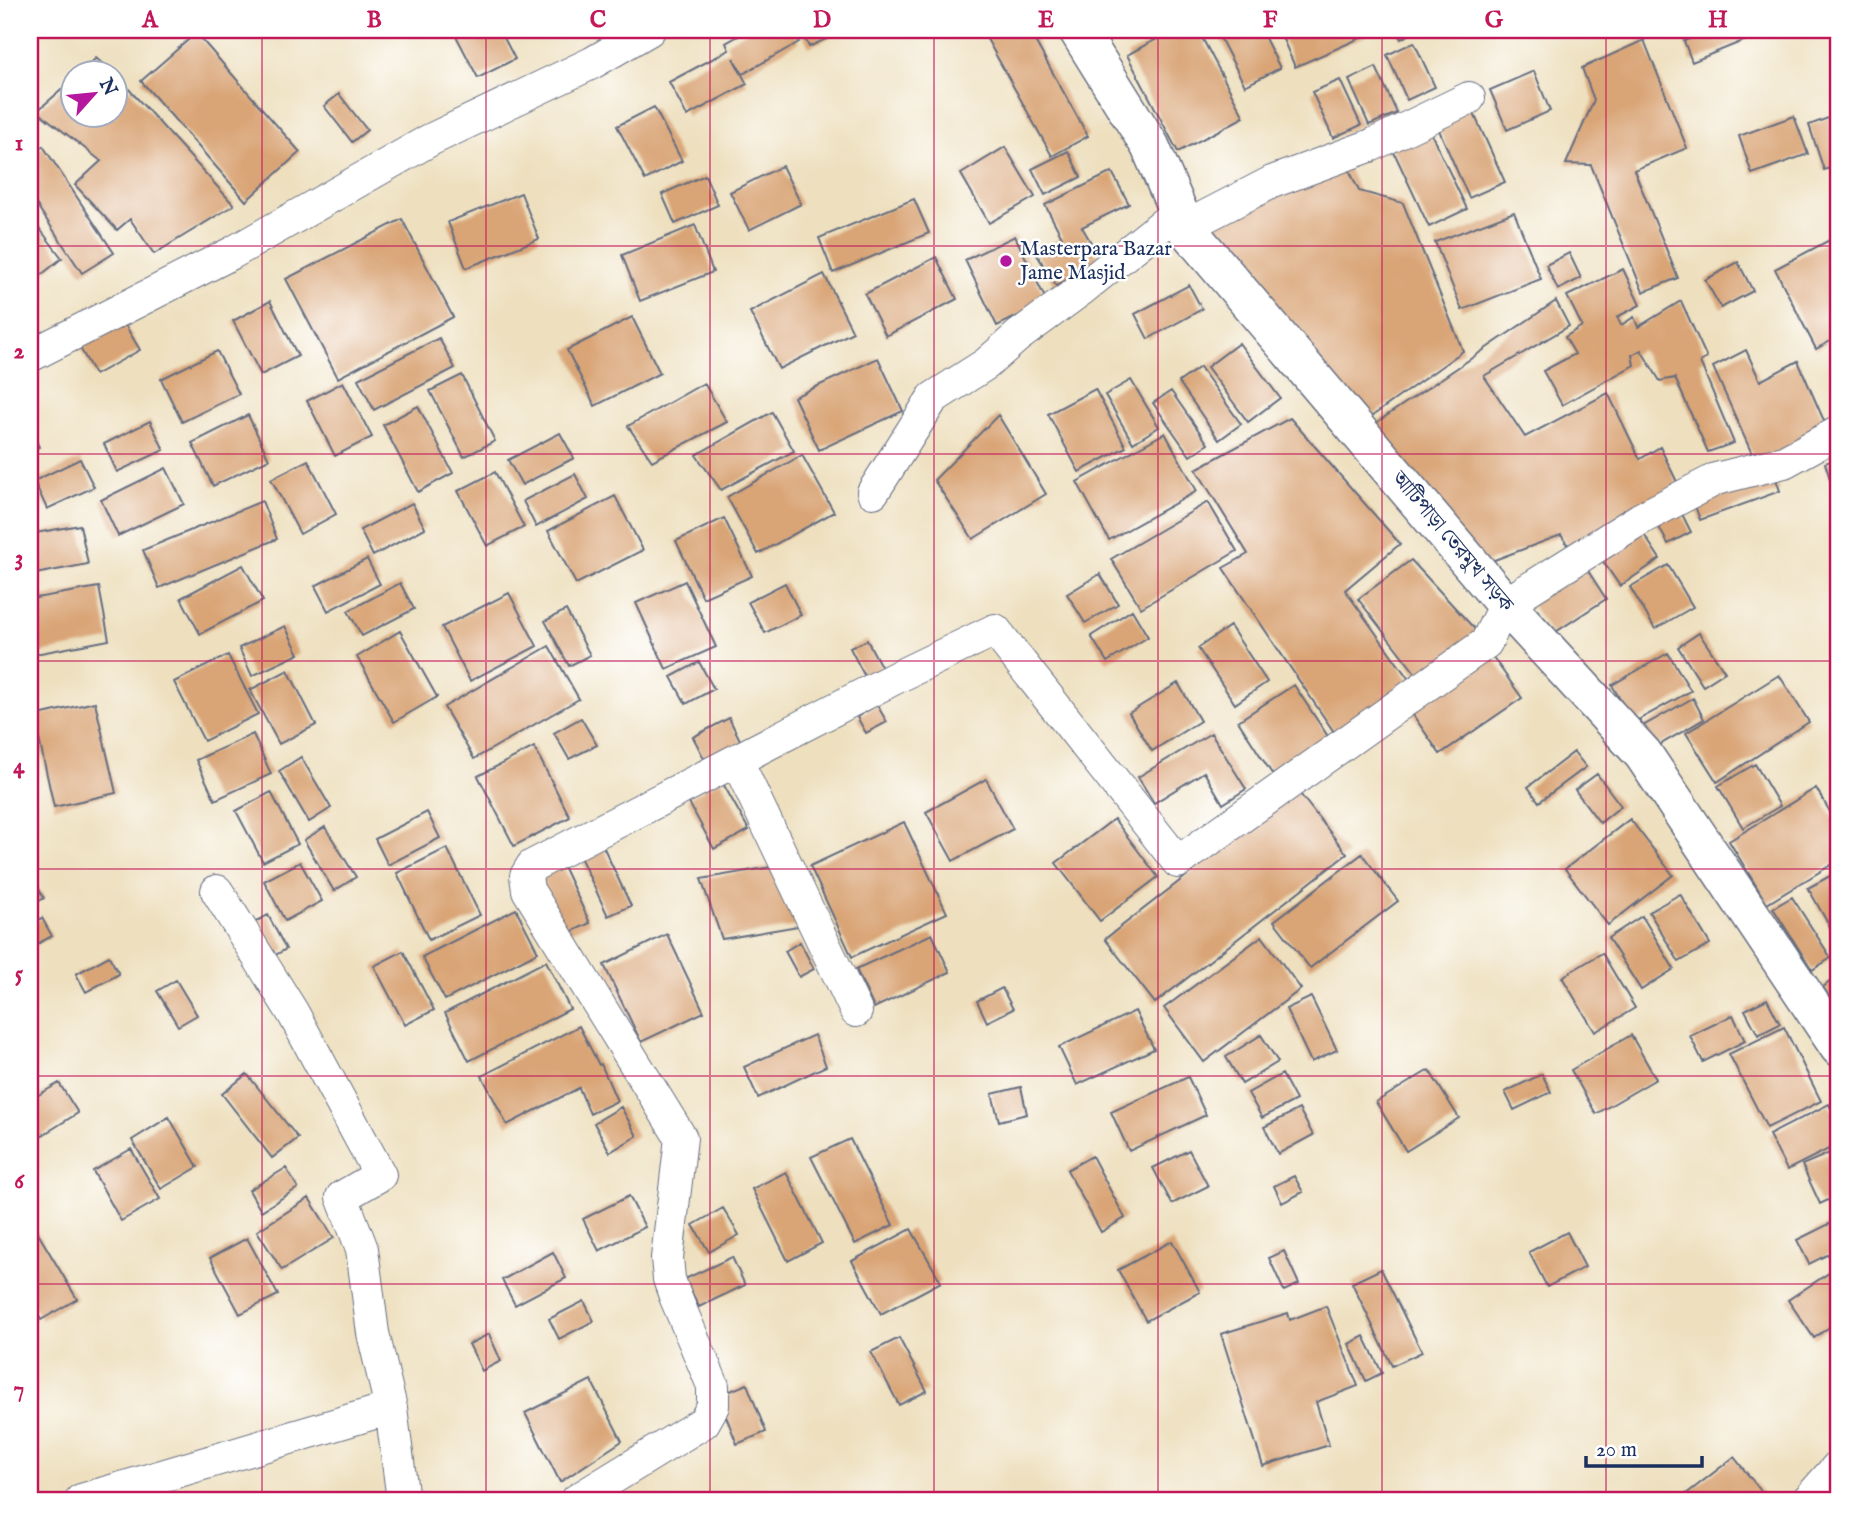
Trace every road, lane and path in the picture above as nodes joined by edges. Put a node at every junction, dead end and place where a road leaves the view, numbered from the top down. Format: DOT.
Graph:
graph roads {
  1 [pos="649,30"];
  2 [pos="1078,30"];
  3 [pos="1469,98"];
  4 [pos="1182,219"];
  5 [pos="32,351"];
  6 [pos="1839,432"];
  7 [pos="873,492"];
  8 [pos="1505,604"];
  9 [pos="737,761"];
  10 [pos="216,891"];
  11 [pos="856,1011"];
  12 [pos="1839,1047"];
  13 [pos="391,1408"];
  14 [pos="1839,1465"];
  15 [pos="81,1500"];
  16 [pos="403,1500"];
  17 [pos="577,1500"];
  18 [pos="1808,1500"];
  1 -- 5 [label="street"];
  2 -- 4 [label="main road, আটিপাড়া তেরমুখ সড়ক"];
  3 -- 4 [label="street"];
  4 -- 7 [label="street"];
  4 -- 8 [label="main road, আটিপাড়া তেরমুখ সড়ক"];
  6 -- 8 [label="street"];
  8 -- 9 [label="street"];
  8 -- 12 [label="main road, আটিপাড়া তেরমুখ সড়ক"];
  9 -- 11 [label="street"];
  9 -- 17 [label="street"];
  10 -- 13 [label="street"];
  13 -- 15 [label="street"];
  13 -- 16 [label="street"];
  14 -- 18 [label="street"];
}
